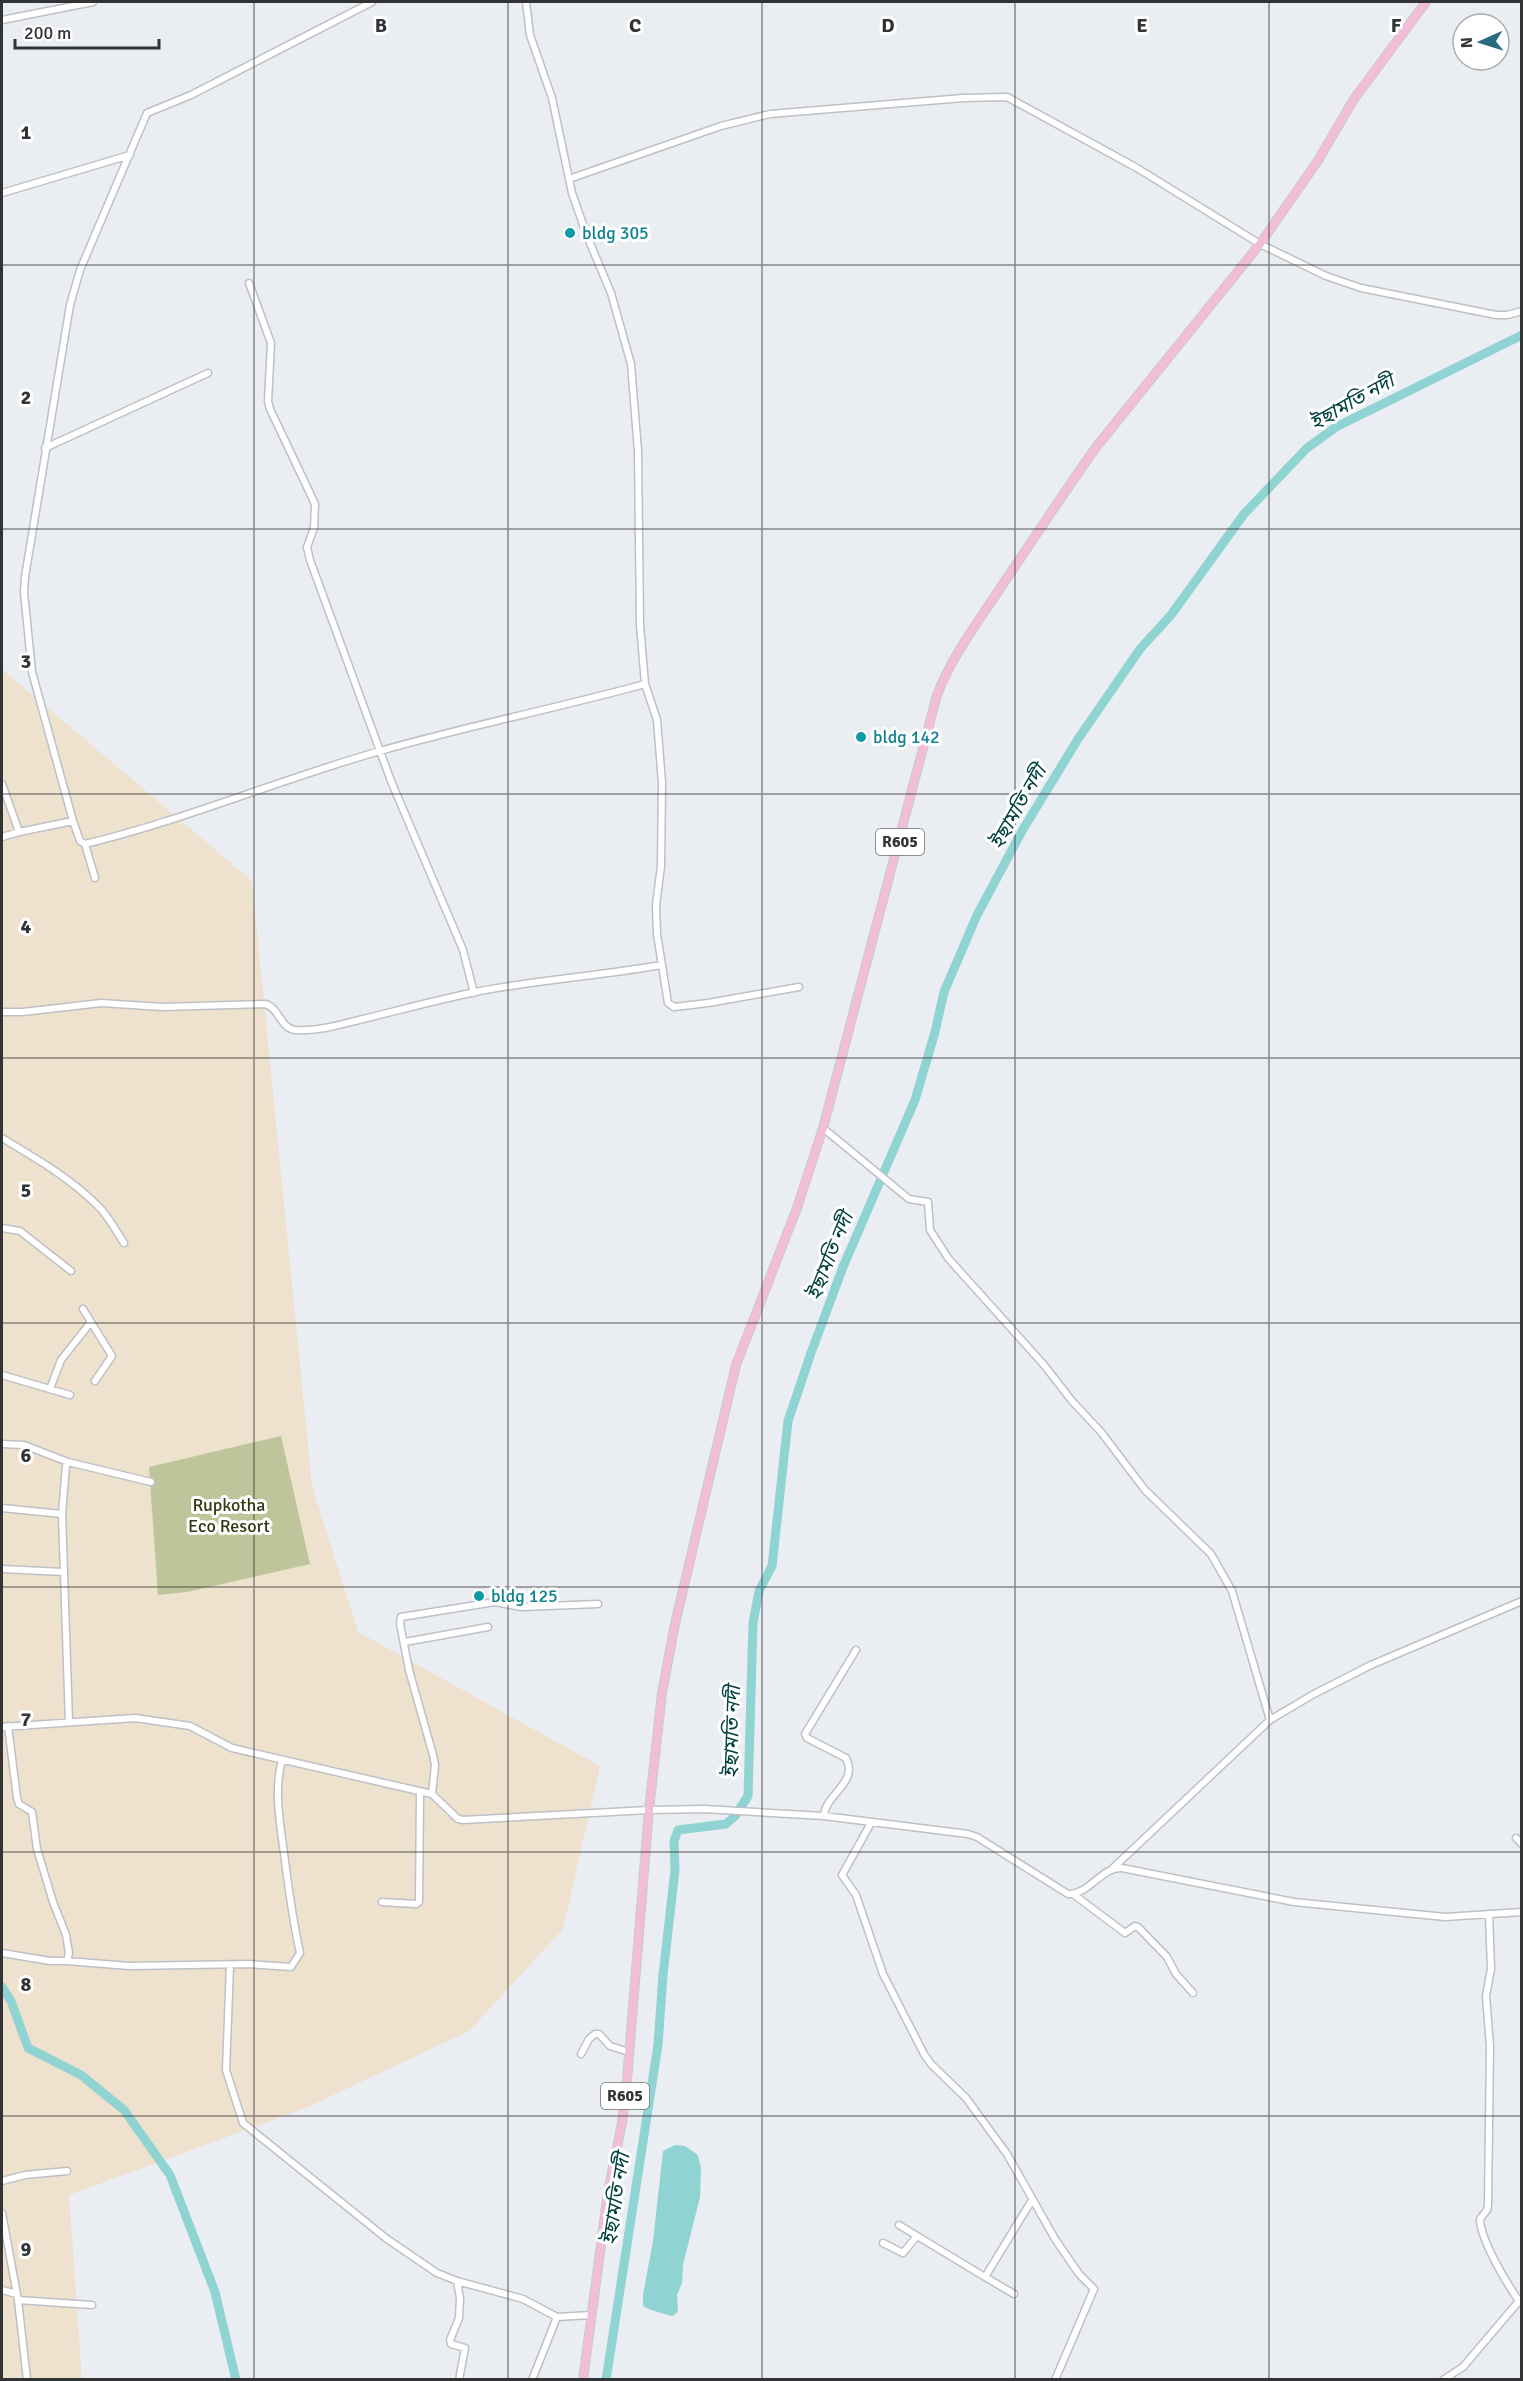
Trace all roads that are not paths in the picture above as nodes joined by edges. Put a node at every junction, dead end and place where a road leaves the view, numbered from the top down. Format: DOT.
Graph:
graph roads {
  1 [pos="93,2"];
  2 [pos="372,2"];
  3 [pos="526,2"];
  4 [pos="1426,2"];
  5 [pos="2,20"];
  6 [pos="130,155"];
  7 [pos="568,179"];
  8 [pos="2,193"];
  9 [pos="1260,244"];
  10 [pos="249,283"];
  11 [pos="1521,311"];
  12 [pos="208,373"];
  13 [pos="45,448"];
  14 [pos="645,684"];
  15 [pos="380,751"];
  16 [pos="2,784"];
  17 [pos="73,821"];
  18 [pos="19,832"];
  19 [pos="2,837"];
  20 [pos="85,844"];
  21 [pos="95,878"];
  22 [pos="661,965"];
  23 [pos="799,987"];
  24 [pos="474,993"];
  25 [pos="2,1012"];
  26 [pos="823,1128"];
  27 [pos="2,1137"];
  28 [pos="2,1228"];
  29 [pos="124,1243"];
  30 [pos="71,1270"];
  31 [pos="83,1309"];
  32 [pos="91,1322"];
  33 [pos="2,1375"];
  34 [pos="95,1381"];
  35 [pos="50,1389"];
  36 [pos="70,1395"];
  37 [pos="2,1444"];
  38 [pos="68,1462"];
  39 [pos="151,1482"];
  40 [pos="2,1508"];
  41 [pos="62,1514"];
  42 [pos="2,1569"];
  43 [pos="63,1572"];
  44 [pos="1521,1601"];
  45 [pos="598,1604"];
  46 [pos="488,1628"];
  47 [pos="405,1642"];
  48 [pos="856,1650"];
  49 [pos="1270,1720"];
  50 [pos="69,1722"];
  51 [pos="5,1727"];
  52 [pos="282,1760"];
  53 [pos="420,1792"];
  54 [pos="432,1794"];
  55 [pos="649,1810"];
  56 [pos="825,1816"];
  57 [pos="871,1823"];
  58 [pos="1516,1838"];
  59 [pos="1521,1844"];
  60 [pos="1113,1868"];
  61 [pos="1073,1894"];
  62 [pos="382,1902"];
  63 [pos="1521,1912"];
  64 [pos="1489,1914"];
  65 [pos="2,1953"];
  66 [pos="67,1960"];
  67 [pos="230,1965"];
  68 [pos="1193,1993"];
  69 [pos="629,2052"];
  70 [pos="581,2054"];
  71 [pos="67,2171"];
  72 [pos="2,2181"];
  73 [pos="1032,2200"];
  74 [pos="2,2213"];
  75 [pos="899,2225"];
  76 [pos="3,2230"];
  77 [pos="918,2236"];
  78 [pos="883,2243"];
  79 [pos="986,2277"];
  80 [pos="458,2281"];
  81 [pos="2,2290"];
  82 [pos="1014,2294"];
  83 [pos="18,2297"];
  84 [pos="1520,2304"];
  85 [pos="92,2305"];
  86 [pos="591,2315"];
  87 [pos="557,2317"];
  88 [pos="27,2379"];
  89 [pos="459,2379"];
  90 [pos="532,2379"];
  91 [pos="583,2379"];
  92 [pos="1055,2379"];
  93 [pos="1443,2379"];
  1 -- 5 [label="street"];
  2 -- 6 [label="street"];
  3 -- 7 [label="street"];
  4 -- 9 [label="main road, R605"];
  6 -- 8 [label="street"];
  6 -- 13 [label="street"];
  7 -- 9 [label="street"];
  7 -- 14 [label="street"];
  9 -- 11 [label="street"];
  9 -- 26 [label="main road, R605"];
  10 -- 15 [label="street"];
  12 -- 13 [label="street"];
  13 -- 17 [label="street"];
  14 -- 15 [label="street"];
  14 -- 22 [label="street"];
  15 -- 20 [label="street"];
  15 -- 24 [label="street"];
  16 -- 18 [label="street"];
  17 -- 18 [label="street"];
  17 -- 20 [label="street"];
  18 -- 19 [label="street"];
  20 -- 21 [label="street"];
  22 -- 23 [label="street"];
  22 -- 24 [label="street"];
  24 -- 25 [label="street"];
  26 -- 49 [label="street"];
  26 -- 55 [label="main road, R605"];
  27 -- 29 [label="street"];
  28 -- 30 [label="street"];
  31 -- 32 [label="street"];
  32 -- 34 [label="street"];
  32 -- 35 [label="street"];
  33 -- 35 [label="street"];
  35 -- 36 [label="street"];
  37 -- 38 [label="street"];
  38 -- 39 [label="street"];
  38 -- 41 [label="street"];
  40 -- 41 [label="street"];
  41 -- 43 [label="street"];
  42 -- 43 [label="street"];
  43 -- 50 [label="street"];
  44 -- 49 [label="street"];
  45 -- 47 [label="street"];
  46 -- 47 [label="street"];
  47 -- 54 [label="street"];
  48 -- 56 [label="street"];
  49 -- 60 [label="street"];
  50 -- 51 [label="street"];
  50 -- 52 [label="street"];
  51 -- 66 [label="street"];
  52 -- 53 [label="street"];
  52 -- 67 [label="street"];
  53 -- 54 [label="street"];
  53 -- 62 [label="street"];
  54 -- 55 [label="street"];
  55 -- 56 [label="street"];
  55 -- 69 [label="main road, R605"];
  56 -- 57 [label="street"];
  57 -- 61 [label="street"];
  57 -- 73 [label="street"];
  58 -- 59 [label="street"];
  60 -- 61 [label="street"];
  60 -- 64 [label="street"];
  61 -- 68 [label="street"];
  63 -- 64 [label="street"];
  64 -- 84 [label="street"];
  65 -- 66 [label="street"];
  66 -- 67 [label="street"];
  67 -- 80 [label="street"];
  69 -- 70 [label="street"];
  69 -- 86 [label="main road, R605"];
  71 -- 72 [label="street"];
  73 -- 79 [label="street"];
  73 -- 92 [label="street"];
  74 -- 76 [label="street"];
  75 -- 77 [label="street"];
  76 -- 83 [label="street"];
  77 -- 78 [label="street"];
  77 -- 79 [label="street"];
  79 -- 82 [label="street"];
  80 -- 87 [label="street"];
  80 -- 89 [label="street"];
  81 -- 83 [label="street"];
  83 -- 85 [label="street"];
  83 -- 88 [label="street"];
  84 -- 93 [label="street"];
  86 -- 87 [label="street"];
  86 -- 91 [label="main road, R605"];
  87 -- 90 [label="street"];
}
